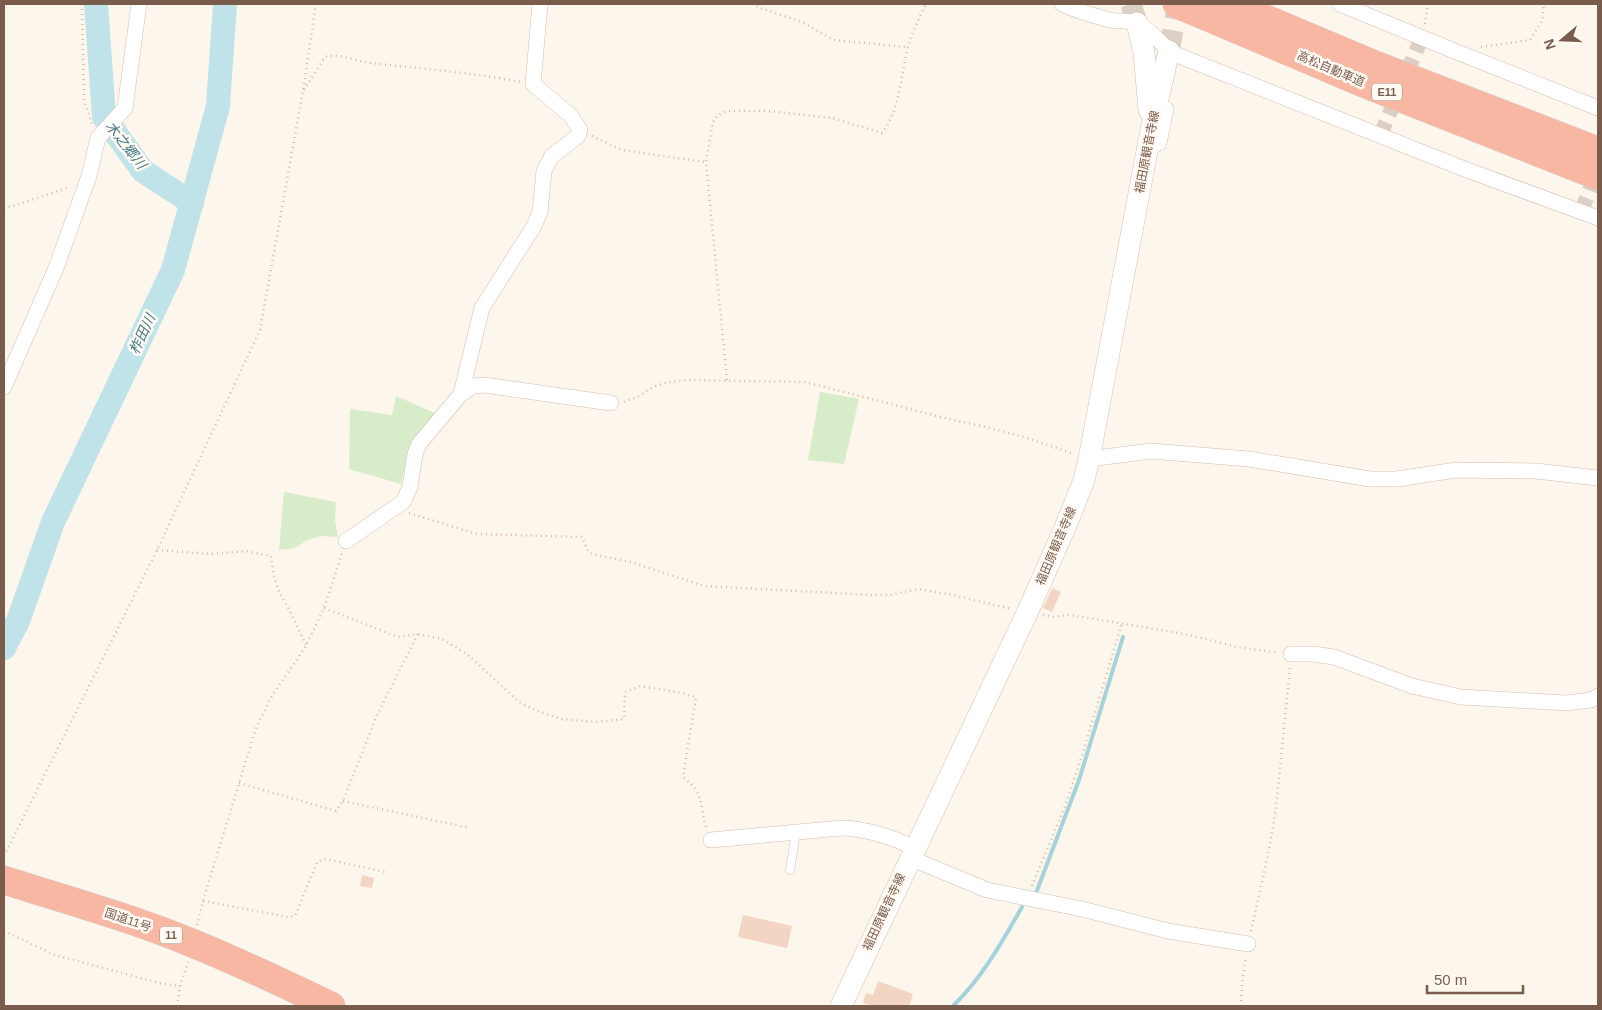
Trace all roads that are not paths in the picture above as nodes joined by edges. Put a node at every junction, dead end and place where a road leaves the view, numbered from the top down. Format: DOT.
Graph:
graph roads {
  1 [pos="139,4"];
  2 [pos="540,4"];
  3 [pos="1062,4"];
  4 [pos="1177,4"];
  5 [pos="1230,4"];
  6 [pos="1340,4"];
  7 [pos="1137,23"];
  8 [pos="1173,53"];
  9 [pos="1598,108"];
  10 [pos="1150,138"];
  11 [pos="1598,151"];
  12 [pos="1598,176"];
  13 [pos="1598,218"];
  14 [pos="4,387"];
  15 [pos="461,394"];
  16 [pos="611,403"];
  17 [pos="1089,459"];
  18 [pos="1598,478"];
  19 [pos="346,541"];
  20 [pos="1291,654"];
  21 [pos="1598,696"];
  22 [pos="796,833"];
  23 [pos="710,840"];
  24 [pos="912,853"];
  25 [pos="790,870"];
  26 [pos="4,880"];
  27 [pos="1248,944"];
  28 [pos="331,1006"];
  29 [pos="841,1006"];
  1 -- 14 [label="street"];
  2 -- 15 [label="street"];
  3 -- 7 [label="street"];
  4 -- 12 [label="highway, 高松自動車道 / E11"];
  5 -- 11 [label="highway, 高松自動車道 / E11"];
  6 -- 9 [label="street"];
  7 -- 8 [label="street"];
  7 -- 10 [label="main road"];
  8 -- 10 [label="main road, 福田原観音寺線"];
  8 -- 13 [label="street"];
  10 -- 17 [label="main road, 福田原観音寺線"];
  15 -- 16 [label="street"];
  15 -- 19 [label="street"];
  17 -- 18 [label="street"];
  17 -- 24 [label="main road, 福田原観音寺線"];
  20 -- 21 [label="street"];
  22 -- 23 [label="street"];
  22 -- 24 [label="street"];
  22 -- 25 [label="lane"];
  24 -- 27 [label="street"];
  24 -- 29 [label="main road, 福田原観音寺線"];
  26 -- 28 [label="highway, 国道11号 / 11"];
}
